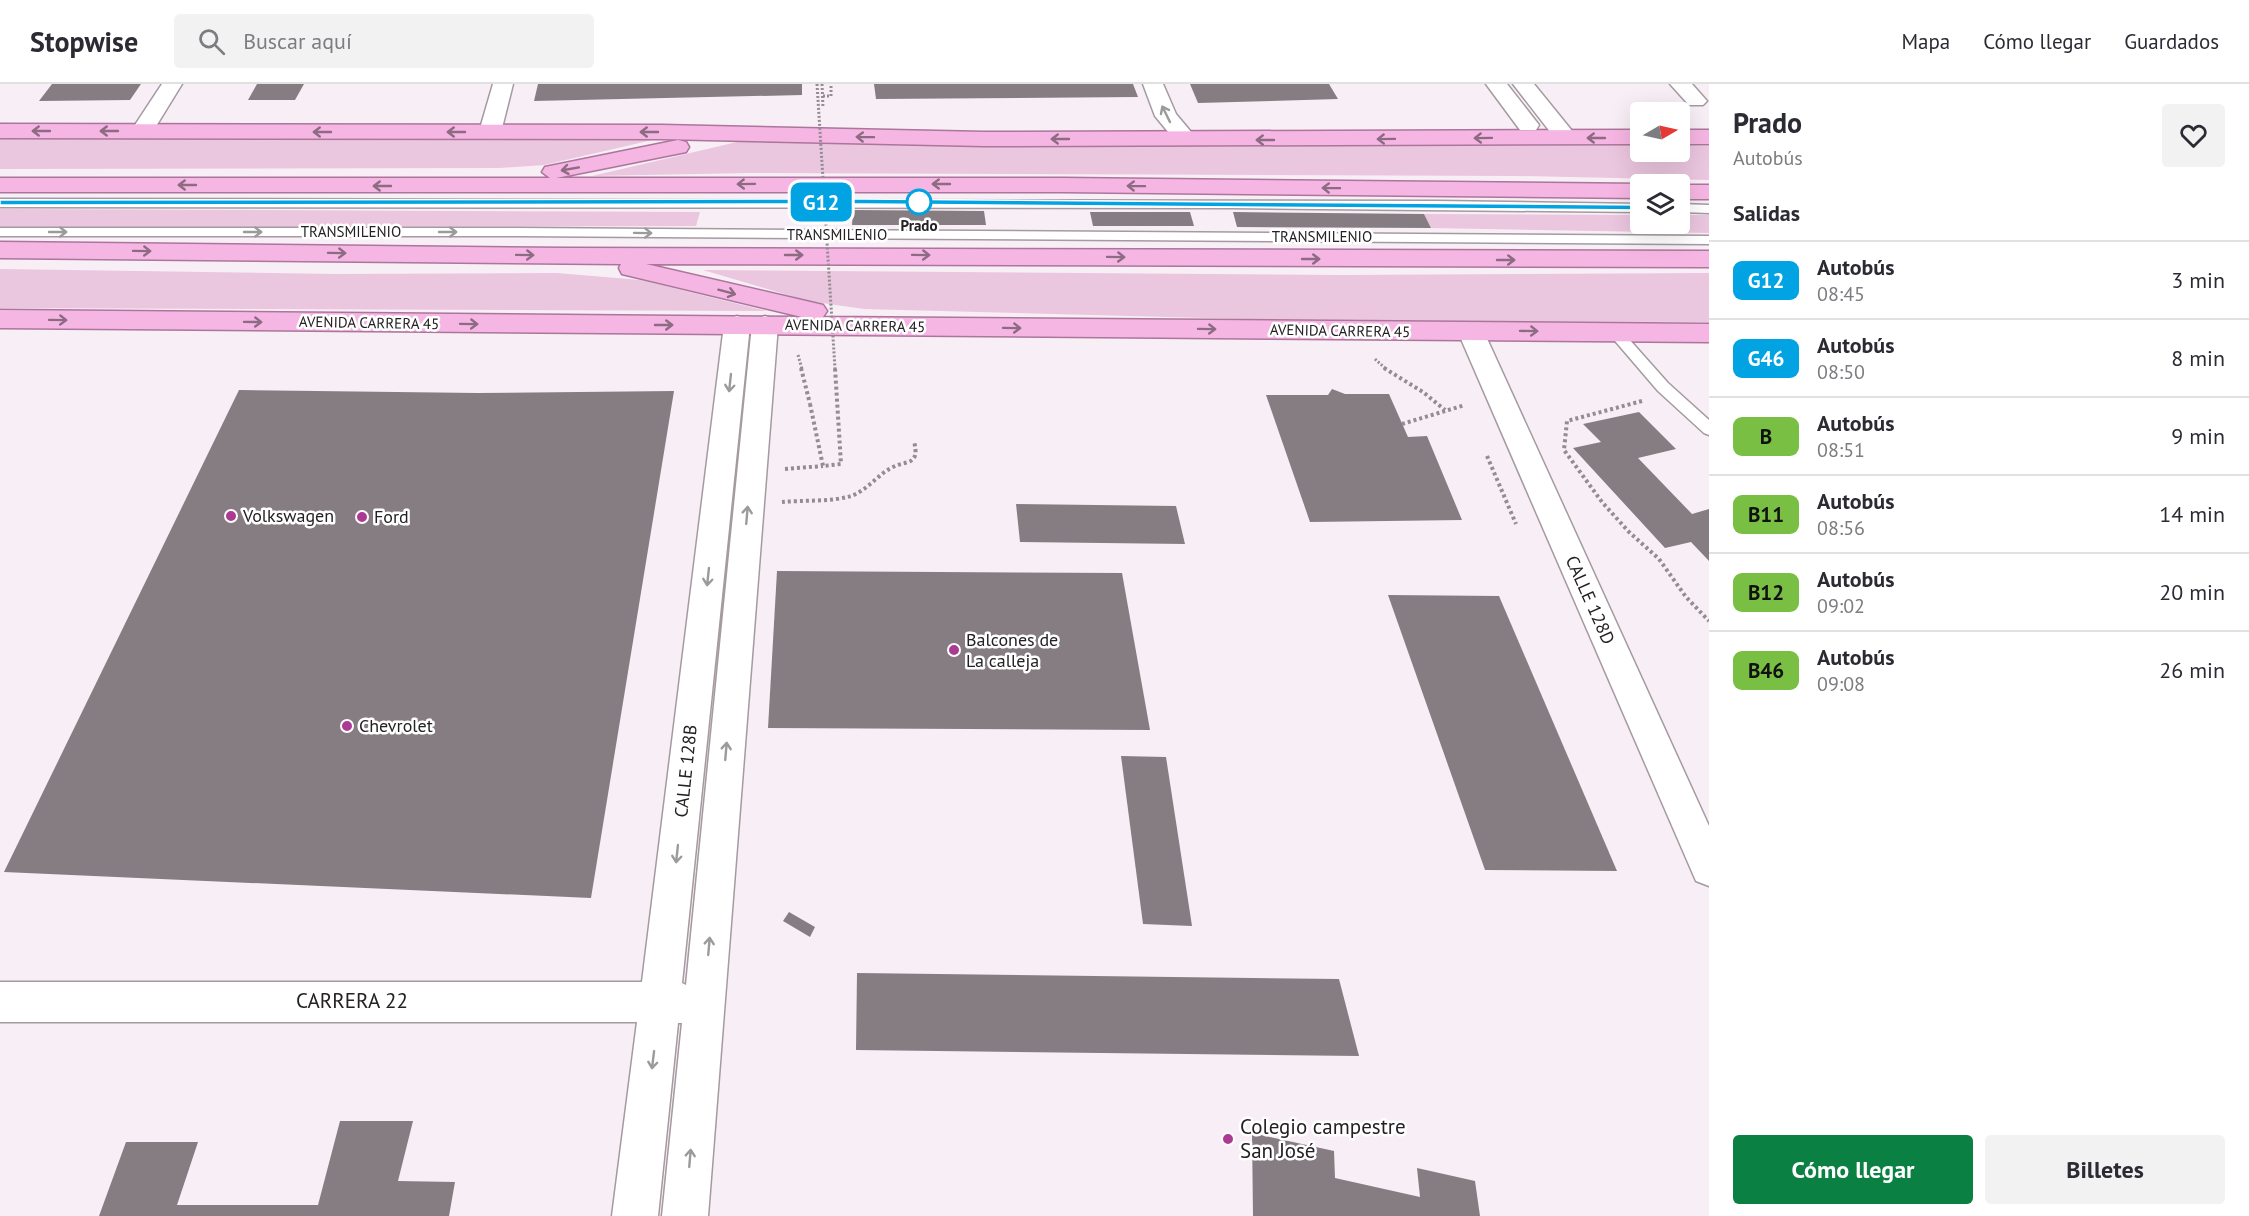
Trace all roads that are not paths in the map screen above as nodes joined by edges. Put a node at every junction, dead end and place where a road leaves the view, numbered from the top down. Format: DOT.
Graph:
graph roads {
  1 [pos="172,84"];
  2 [pos="503,84"];
  3 [pos="1153,84"];
  4 [pos="1496,84"];
  5 [pos="1523,84"];
  6 [pos="1680,84"];
  7 [pos="1696,101"];
  8 [pos="0,131"];
  9 [pos="142,131"];
  10 [pos="490,132"];
  11 [pos="751,134"];
  12 [pos="1566,137"];
  13 [pos="1690,137"];
  14 [pos="1709,137"];
  15 [pos="1538,138"];
  16 [pos="1630,138"];
  17 [pos="1186,139"];
  18 [pos="0,184"];
  19 [pos="440,187"];
  20 [pos="1630,191"];
  21 [pos="1690,192"];
  22 [pos="1709,192"];
  23 [pos="0,203"];
  24 [pos="1630,208"];
  25 [pos="1690,208"];
  26 [pos="1709,209"];
  27 [pos="0,232"];
  28 [pos="1709,240"];
  29 [pos="0,250"];
  30 [pos="567,256"];
  31 [pos="1709,259"];
  32 [pos="0,320"];
  33 [pos="751,325"];
  34 [pos="929,327"];
  35 [pos="1471,332"];
  36 [pos="1615,332"];
  37 [pos="1709,333"];
  38 [pos="1709,429"];
  39 [pos="1709,868"];
  40 [pos="0,1002"];
  41 [pos="660,1002"];
  42 [pos="704,1004"];
  43 [pos="635,1216"];
  44 [pos="684,1216"];
  1 -- 9 [label="street"];
  2 -- 10 [label="street"];
  17 -- 3 [label="street, one-way"];
  4 -- 15 [label="street"];
  5 -- 12 [label="street"];
  6 -- 7 [label="street"];
  9 -- 8 [label="highway, one-way"];
  10 -- 9 [label="highway, one-way"];
  11 -- 10 [label="highway, one-way"];
  17 -- 11 [label="highway, one-way"];
  11 -- 19 [label="highway, one-way"];
  12 -- 15 [label="highway"];
  16 -- 12 [label="highway, one-way"];
  13 -- 14 [label="highway"];
  15 -- 17 [label="highway, one-way"];
  19 -- 18 [label="highway, one-way"];
  20 -- 19 [label="highway, one-way"];
  21 -- 22 [label="highway"];
  23 -- 24 [label="lane, TRANSMILENIO"];
  25 -- 26 [label="lane"];
  27 -- 28 [label="lane, TRANSMILENIO, one-way"];
  29 -- 30 [label="highway, one-way"];
  30 -- 31 [label="highway, one-way"];
  30 -- 34 [label="highway, one-way"];
  32 -- 33 [label="highway, AVENIDA CARRERA 45, one-way"];
  33 -- 34 [label="highway, AVENIDA CARRERA 45"];
  33 -- 41 [label="street, CALLE 128B, one-way"];
  42 -- 33 [label="street, CALLE 128B, one-way"];
  34 -- 35 [label="highway, AVENIDA CARRERA 45, one-way"];
  35 -- 36 [label="highway, AVENIDA CARRERA 45, one-way"];
  35 -- 39 [label="street, CALLE 128D"];
  36 -- 37 [label="highway, AVENIDA CARRERA 45"];
  36 -- 38 [label="lane"];
  40 -- 41 [label="street, CARRERA 22"];
  41 -- 42 [label="street, CARRERA 22"];
  41 -- 43 [label="street, CALLE 128B, one-way"];
  44 -- 42 [label="street, CALLE 128B, one-way"];
}
